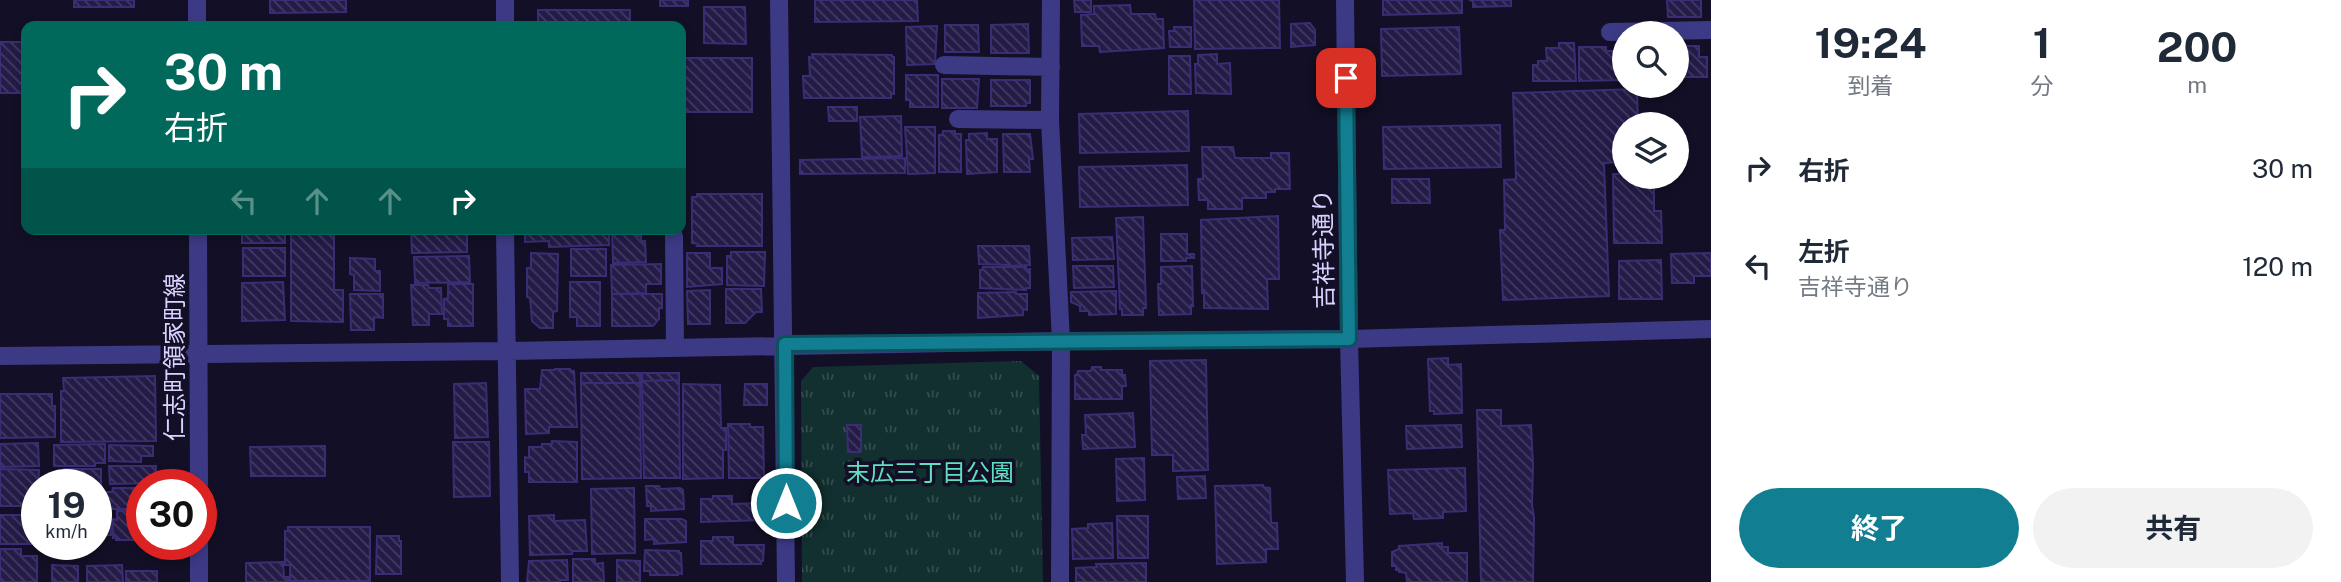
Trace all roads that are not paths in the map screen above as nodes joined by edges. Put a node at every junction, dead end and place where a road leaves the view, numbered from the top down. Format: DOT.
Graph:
graph roads {
  1 [pos="197,0"];
  2 [pos="505,0"];
  3 [pos="779,0"];
  4 [pos="1051,0"];
  5 [pos="1345,0"];
  6 [pos="197,21"];
  7 [pos="505,21"];
  8 [pos="1711,30"];
  9 [pos="1610,32"];
  10 [pos="944,65"];
  11 [pos="1051,67"];
  12 [pos="958,120"];
  13 [pos="1050,120"];
  14 [pos="198,235"];
  15 [pos="505,235"];
  16 [pos="674,236"];
  17 [pos="1711,329"];
  18 [pos="1349,339"];
  19 [pos="1061,341"];
  20 [pos="785,344"];
  21 [pos="675,347"];
  22 [pos="505,351"];
  23 [pos="198,355"];
  24 [pos="0,356"];
  25 [pos="199,469"];
  26 [pos="199,560"];
  27 [pos="199,582"];
  28 [pos="510,582"];
  29 [pos="786,582"];
  30 [pos="1060,582"];
  31 [pos="1355,582"];
  1 -- 6 [label="street"];
  2 -- 7 [label="street"];
  3 -- 20 [label="street"];
  4 -- 11 [label="street"];
  5 -- 18 [label="street, 吉祥寺通り"];
  8 -- 9 [label="street"];
  10 -- 11 [label="street"];
  11 -- 13 [label="street"];
  12 -- 13 [label="street"];
  13 -- 19 [label="street"];
  14 -- 23 [label="street, 仁志町領家町線"];
  15 -- 22 [label="street"];
  16 -- 21 [label="street"];
  17 -- 18 [label="street"];
  18 -- 19 [label="street"];
  18 -- 31 [label="street, 吉祥寺通り"];
  19 -- 20 [label="street"];
  19 -- 30 [label="street"];
  20 -- 21 [label="street"];
  20 -- 29 [label="street"];
  21 -- 22 [label="street"];
  22 -- 23 [label="street"];
  22 -- 28 [label="street"];
  23 -- 24 [label="street"];
  23 -- 25 [label="street, 仁志町領家町線"];
  26 -- 27 [label="street"];
}
